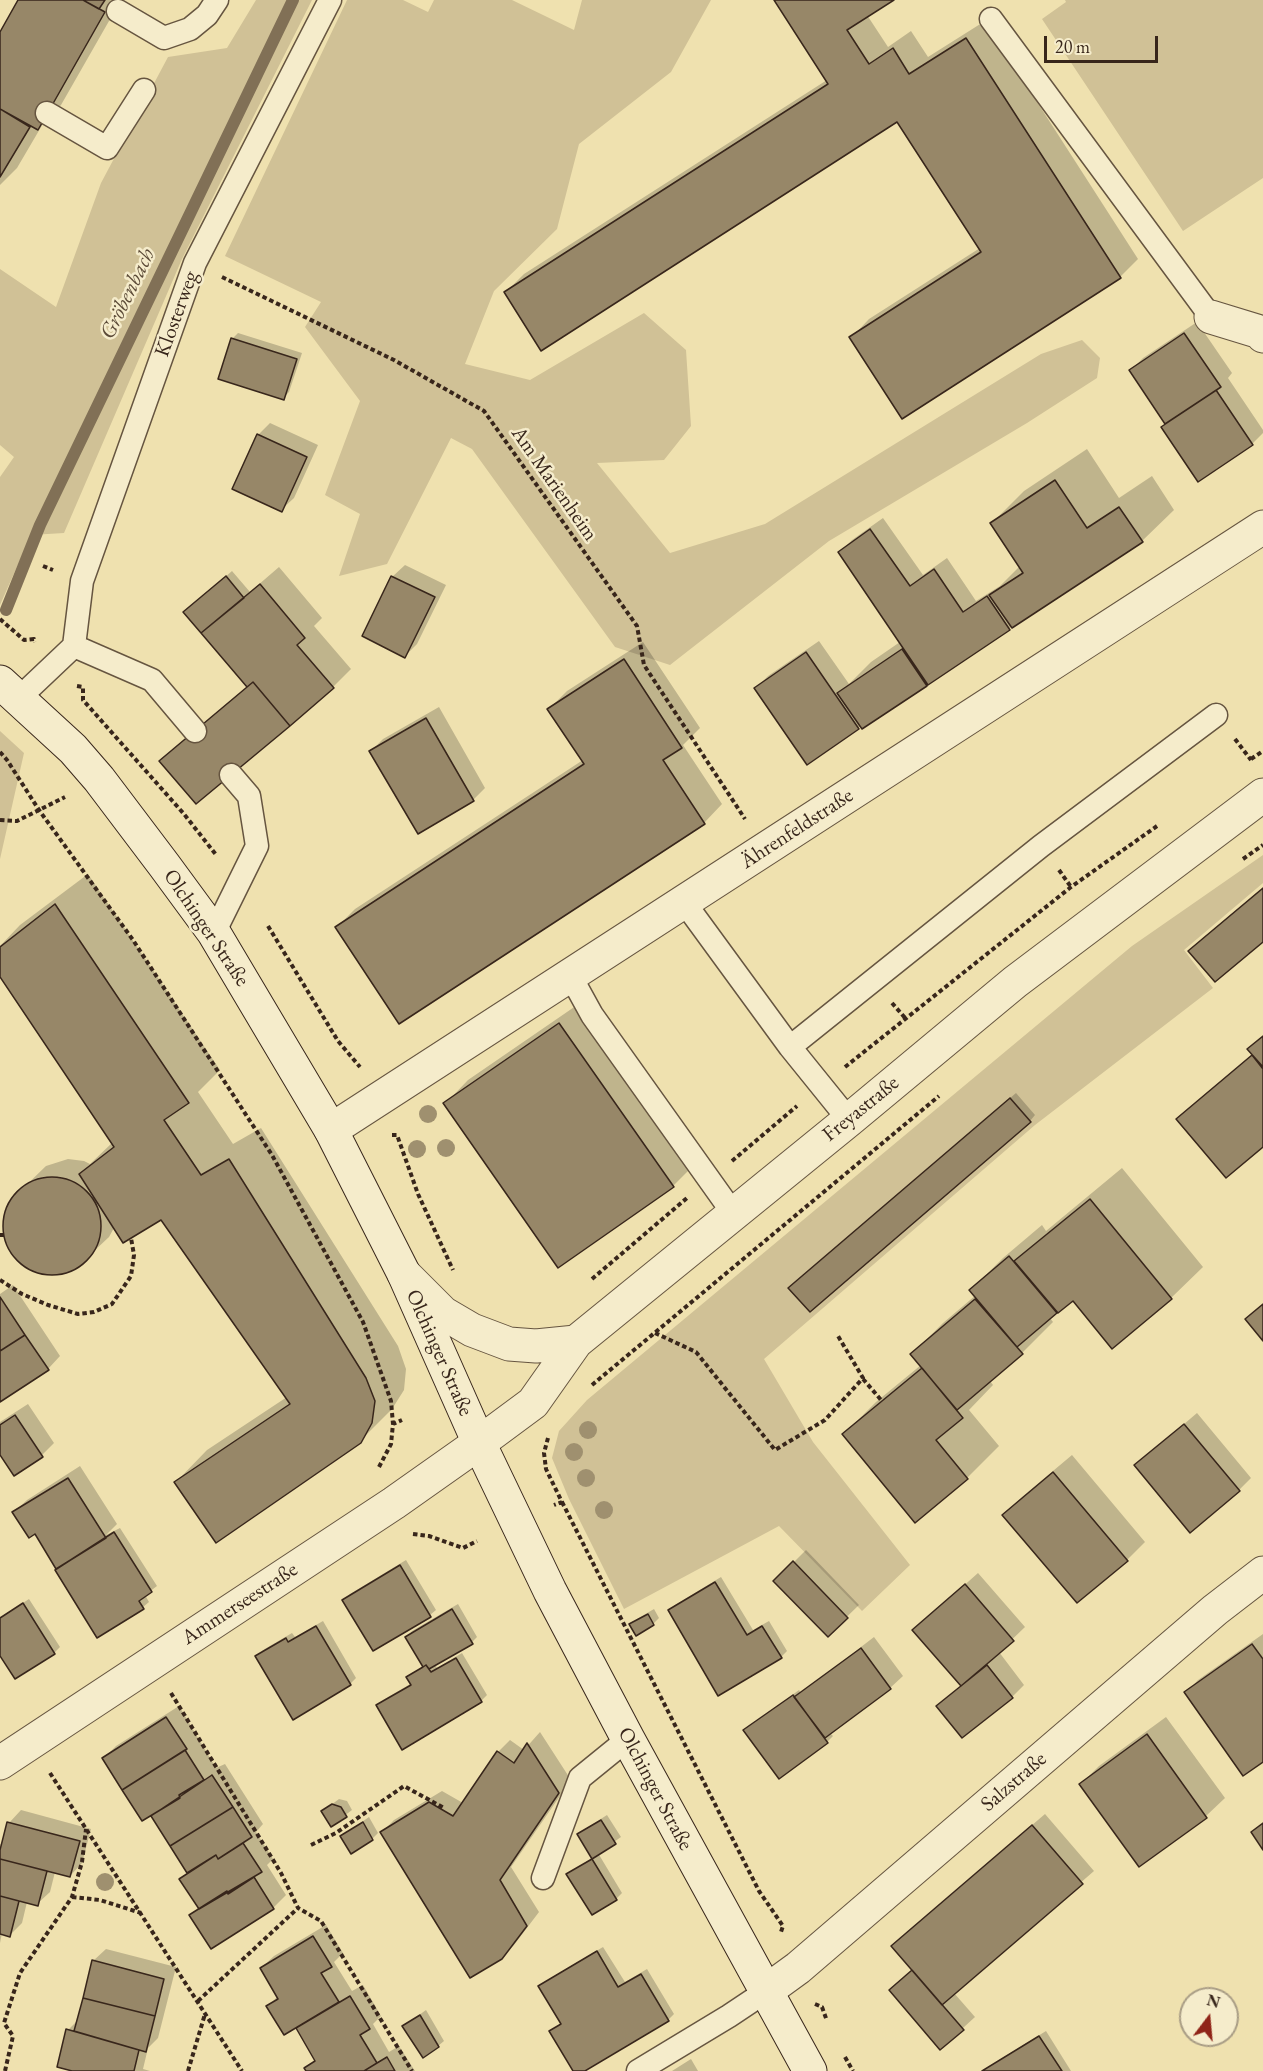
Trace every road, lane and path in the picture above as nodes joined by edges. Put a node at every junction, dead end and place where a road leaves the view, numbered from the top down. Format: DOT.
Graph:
graph roads {
  1 [pos="217,0"];
  2 [pos="330,0"];
  3 [pos="118,11"];
  4 [pos="991,19"];
  5 [pos="144,90"];
  6 [pos="47,113"];
  7 [pos="195,264"];
  8 [pos="1211,317"];
  9 [pos="1263,336"];
  10 [pos="1263,527"];
  11 [pos="0,619"];
  12 [pos="36,646"];
  13 [pos="74,646"];
  14 [pos="76,686"];
  15 [pos="9,691"];
  16 [pos="1216,715"];
  17 [pos="195,731"];
  18 [pos="0,752"];
  19 [pos="231,775"];
  20 [pos="99,779"];
  21 [pos="1263,795"];
  22 [pos="39,810"];
  23 [pos="0,820"];
  24 [pos="1263,845"];
  25 [pos="765,850"];
  26 [pos="219,859"];
  27 [pos="1234,865"];
  28 [pos="684,902"];
  29 [pos="268,926"];
  30 [pos="214,933"];
  31 [pos="570,975"];
  32 [pos="790,1047"];
  33 [pos="362,1070"];
  34 [pos="946,1091"];
  35 [pos="849,1120"];
  36 [pos="331,1130"];
  37 [pos="392,1135"];
  38 [pos="733,1213"];
  39 [pos="132,1238"];
  40 [pos="454,1272"];
  41 [pos="404,1274"];
  42 [pos="0,1280"];
  43 [pos="655,1333"];
  44 [pos="838,1336"];
  45 [pos="576,1342"];
  46 [pos="863,1378"];
  47 [pos="592,1386"];
  48 [pos="882,1401"];
  49 [pos="402,1420"];
  50 [pos="393,1424"];
  51 [pos="549,1435"];
  52 [pos="479,1443"];
  53 [pos="376,1472"];
  54 [pos="562,1502"];
  55 [pos="555,1505"];
  56 [pos="407,1526"];
  57 [pos="477,1540"];
  58 [pos="1259,1585"];
  59 [pos="169,1689"];
  60 [pos="628,1739"];
  61 [pos="0,1763"];
  62 [pos="50,1772"];
  63 [pos="444,1808"];
  64 [pos="86,1828"];
  65 [pos="311,1845"];
  66 [pos="543,1878"];
  67 [pos="72,1898"];
  68 [pos="298,1908"];
  69 [pos="142,1914"];
  70 [pos="781,1932"];
  71 [pos="765,1992"];
  72 [pos="198,2001"];
  73 [pos="205,2013"];
  74 [pos="4,2071"];
  75 [pos="188,2071"];
  76 [pos="242,2071"];
  77 [pos="412,2071"];
  78 [pos="638,2071"];
  79 [pos="810,2071"];
  1 -- 3 [label="lane"];
  2 -- 7 [label="lane, Klosterweg"];
  4 -- 8 [label="lane"];
  5 -- 6 [label="lane"];
  7 -- 13 [label="lane, Klosterweg"];
  7 -- 25 [label="path, Am Marienheim"];
  8 -- 9 [label="street"];
  10 -- 25 [label="street, Ährenfeldstraße"];
  11 -- 12 [label="path"];
  13 -- 15 [label="lane"];
  13 -- 17 [label="lane"];
  14 -- 26 [label="path"];
  15 -- 20 [label="street, Olchinger Straße"];
  16 -- 32 [label="lane"];
  18 -- 22 [label="path"];
  19 -- 30 [label="lane"];
  20 -- 22 [label="path"];
  20 -- 30 [label="street, Olchinger Straße"];
  21 -- 35 [label="street, Freyastraße"];
  22 -- 23 [label="path"];
  22 -- 50 [label="path"];
  24 -- 27 [label="path"];
  25 -- 28 [label="street, Ährenfeldstraße"];
  28 -- 31 [label="street, Ährenfeldstraße"];
  28 -- 32 [label="lane"];
  29 -- 33 [label="path"];
  30 -- 36 [label="street, Olchinger Straße"];
  31 -- 36 [label="street, Ährenfeldstraße"];
  31 -- 38 [label="lane"];
  32 -- 35 [label="lane"];
  34 -- 43 [label="path"];
  35 -- 38 [label="street, Freyastraße"];
  36 -- 41 [label="street, Olchinger Straße"];
  37 -- 40 [label="path"];
  38 -- 45 [label="street, Freyastraße"];
  39 -- 42 [label="path"];
  41 -- 45 [label="street"];
  41 -- 52 [label="street, Olchinger Straße"];
  43 -- 46 [label="path"];
  43 -- 47 [label="path"];
  44 -- 46 [label="path"];
  45 -- 52 [label="street, Freyastraße"];
  46 -- 48 [label="path"];
  49 -- 50 [label="path"];
  50 -- 53 [label="path"];
  51 -- 54 [label="path"];
  52 -- 60 [label="street, Olchinger Straße"];
  52 -- 61 [label="street, Ammerseestraße"];
  54 -- 55 [label="path"];
  54 -- 70 [label="path"];
  56 -- 57 [label="path"];
  58 -- 71 [label="street, Salzstraße"];
  59 -- 68 [label="path"];
  60 -- 66 [label="lane"];
  60 -- 71 [label="street, Olchinger Straße"];
  62 -- 64 [label="path"];
  63 -- 65 [label="path"];
  64 -- 67 [label="path"];
  64 -- 69 [label="path"];
  67 -- 69 [label="path"];
  67 -- 74 [label="path"];
  68 -- 72 [label="path"];
  68 -- 77 [label="path"];
  69 -- 72 [label="path"];
  71 -- 78 [label="lane"];
  71 -- 79 [label="street, Olchinger Straße"];
  72 -- 73 [label="path"];
  73 -- 75 [label="path"];
  73 -- 76 [label="path"];
}
